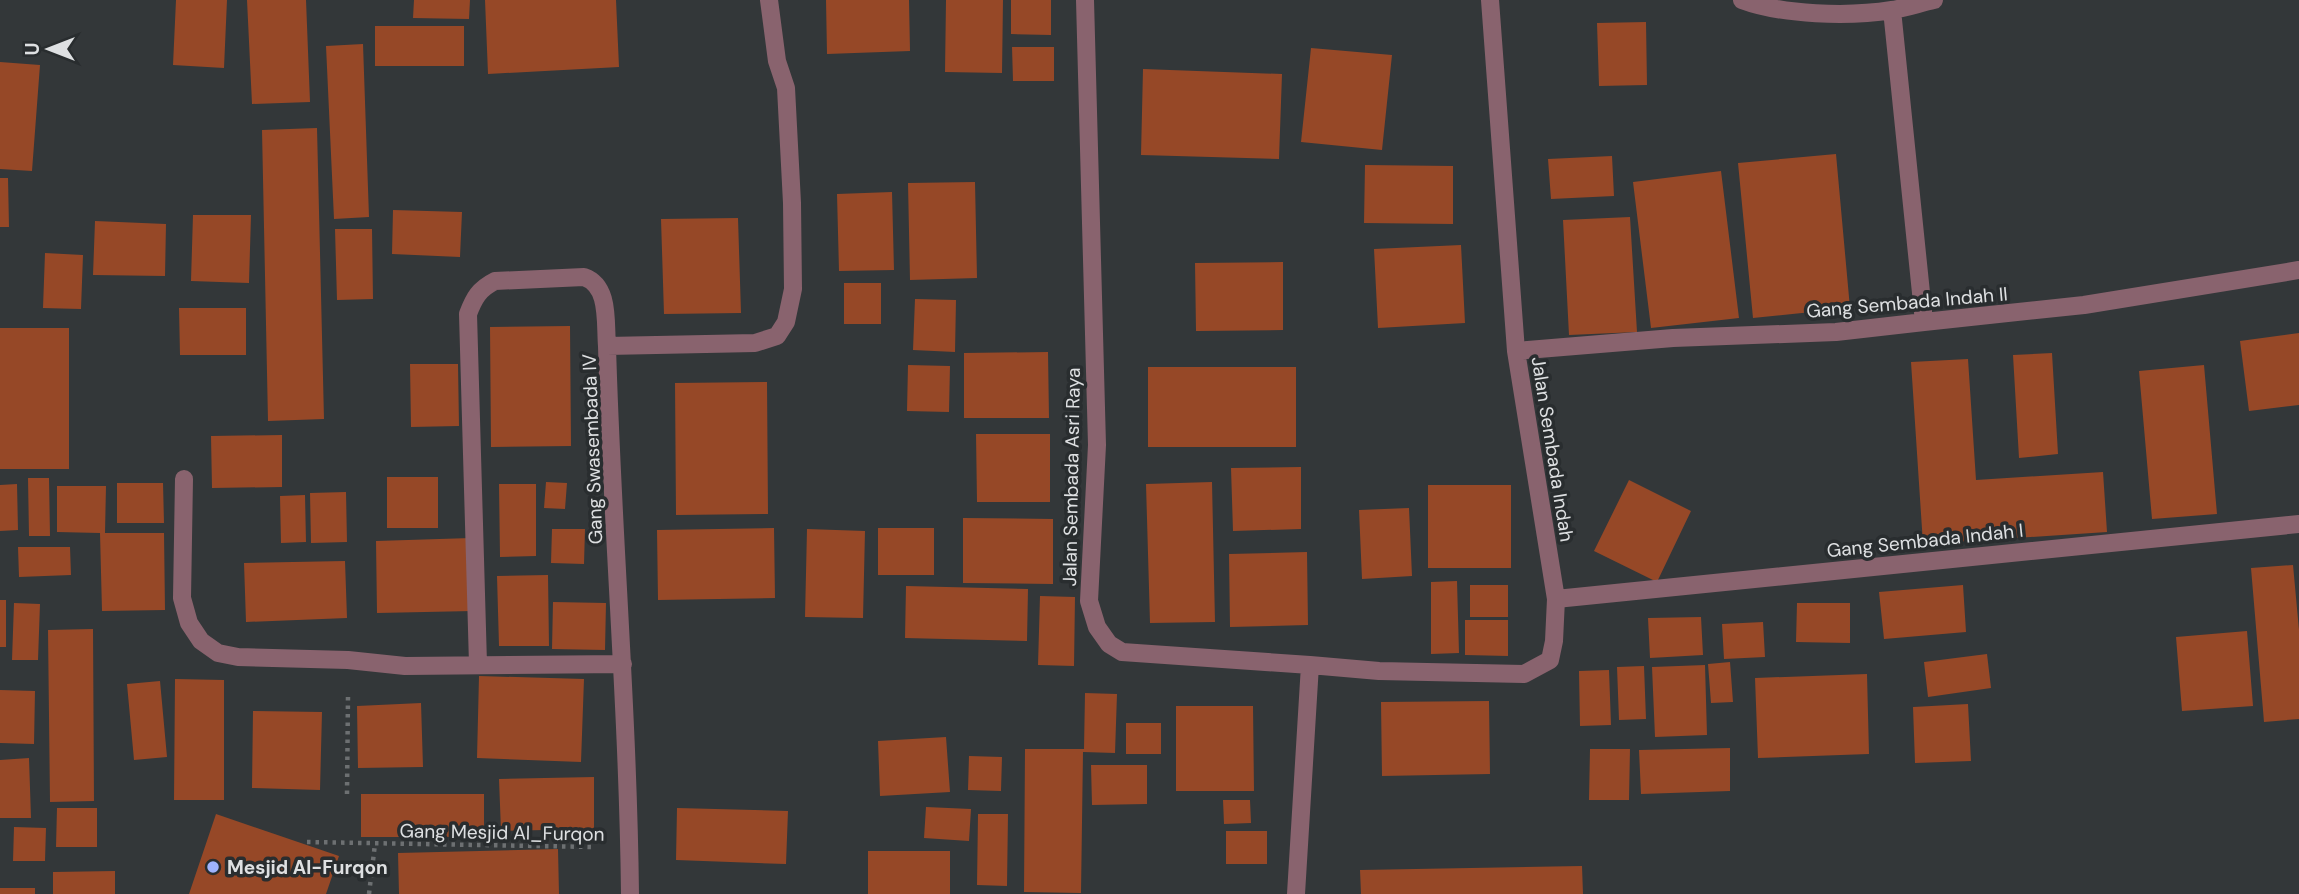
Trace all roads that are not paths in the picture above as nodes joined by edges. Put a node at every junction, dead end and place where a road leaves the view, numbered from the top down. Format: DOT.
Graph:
graph roads {
  1 [pos="769,0"];
  2 [pos="1085,0"];
  3 [pos="1490,0"];
  4 [pos="1742,0"];
  5 [pos="1934,0"];
  6 [pos="1892,10"];
  7 [pos="2299,270"];
  8 [pos="1924,323"];
  9 [pos="607,345"];
  10 [pos="1516,351"];
  11 [pos="184,479"];
  12 [pos="2299,524"];
  13 [pos="1556,599"];
  14 [pos="478,664"];
  15 [pos="622,664"];
  16 [pos="1310,665"];
  17 [pos="630,894"];
  18 [pos="1296,894"];
  1 -- 9 [label="street, Gang Swasembada IV"];
  2 -- 16 [label="street, Jalan Sembada Asri Raya"];
  3 -- 10 [label="street, Jalan Sembada Indah"];
  4 -- 6 [label="street"];
  5 -- 6 [label="street"];
  6 -- 8 [label="street"];
  7 -- 8 [label="street, Gang Sembada Indah II"];
  8 -- 10 [label="street, Gang Sembada Indah II"];
  9 -- 14 [label="street"];
  9 -- 15 [label="street, Gang Swasembada IV"];
  10 -- 13 [label="street, Jalan Sembada Indah"];
  11 -- 14 [label="street"];
  12 -- 13 [label="street, Gang Sembada Indah I"];
  13 -- 16 [label="street, Jalan Sembada Indah"];
  14 -- 15 [label="street"];
  15 -- 17 [label="street, Gang Swasembada IV"];
  16 -- 18 [label="street"];
}
